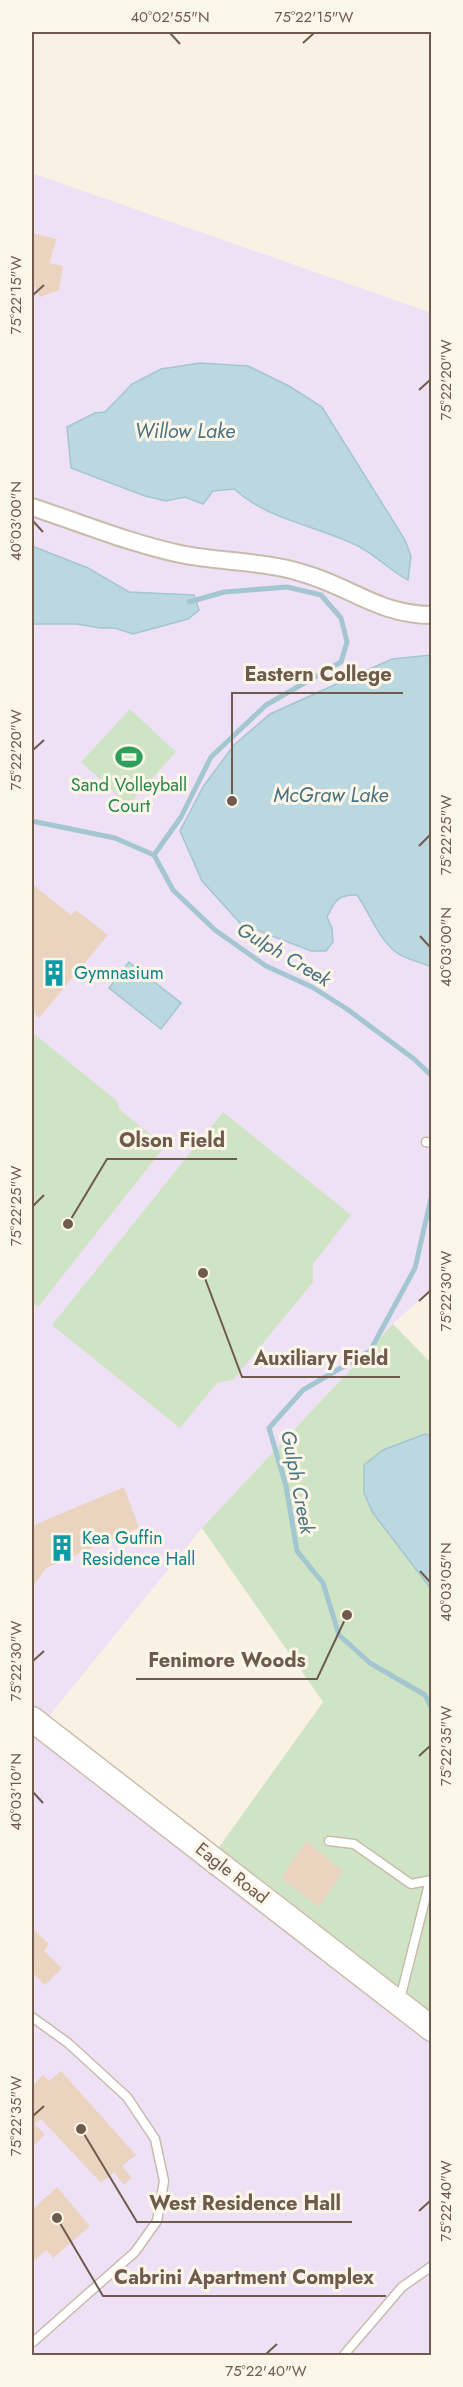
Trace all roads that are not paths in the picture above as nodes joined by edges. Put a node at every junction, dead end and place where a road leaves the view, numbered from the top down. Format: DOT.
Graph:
graph roads {
  1 [pos="32,507"];
  2 [pos="432,615"];
  3 [pos="32,1719"];
  4 [pos="329,1841"];
  5 [pos="431,1880"];
  6 [pos="399,2003"];
  7 [pos="32,2017"];
  8 [pos="432,2029"];
  9 [pos="432,2266"];
  10 [pos="32,2343"];
  11 [pos="343,2355"];
  1 -- 2 [label="street"];
  3 -- 6 [label="street, Eagle Road"];
  4 -- 5 [label="lane"];
  5 -- 6 [label="lane"];
  6 -- 8 [label="street, Eagle Road"];
  7 -- 10 [label="lane"];
  9 -- 11 [label="lane"];
}
